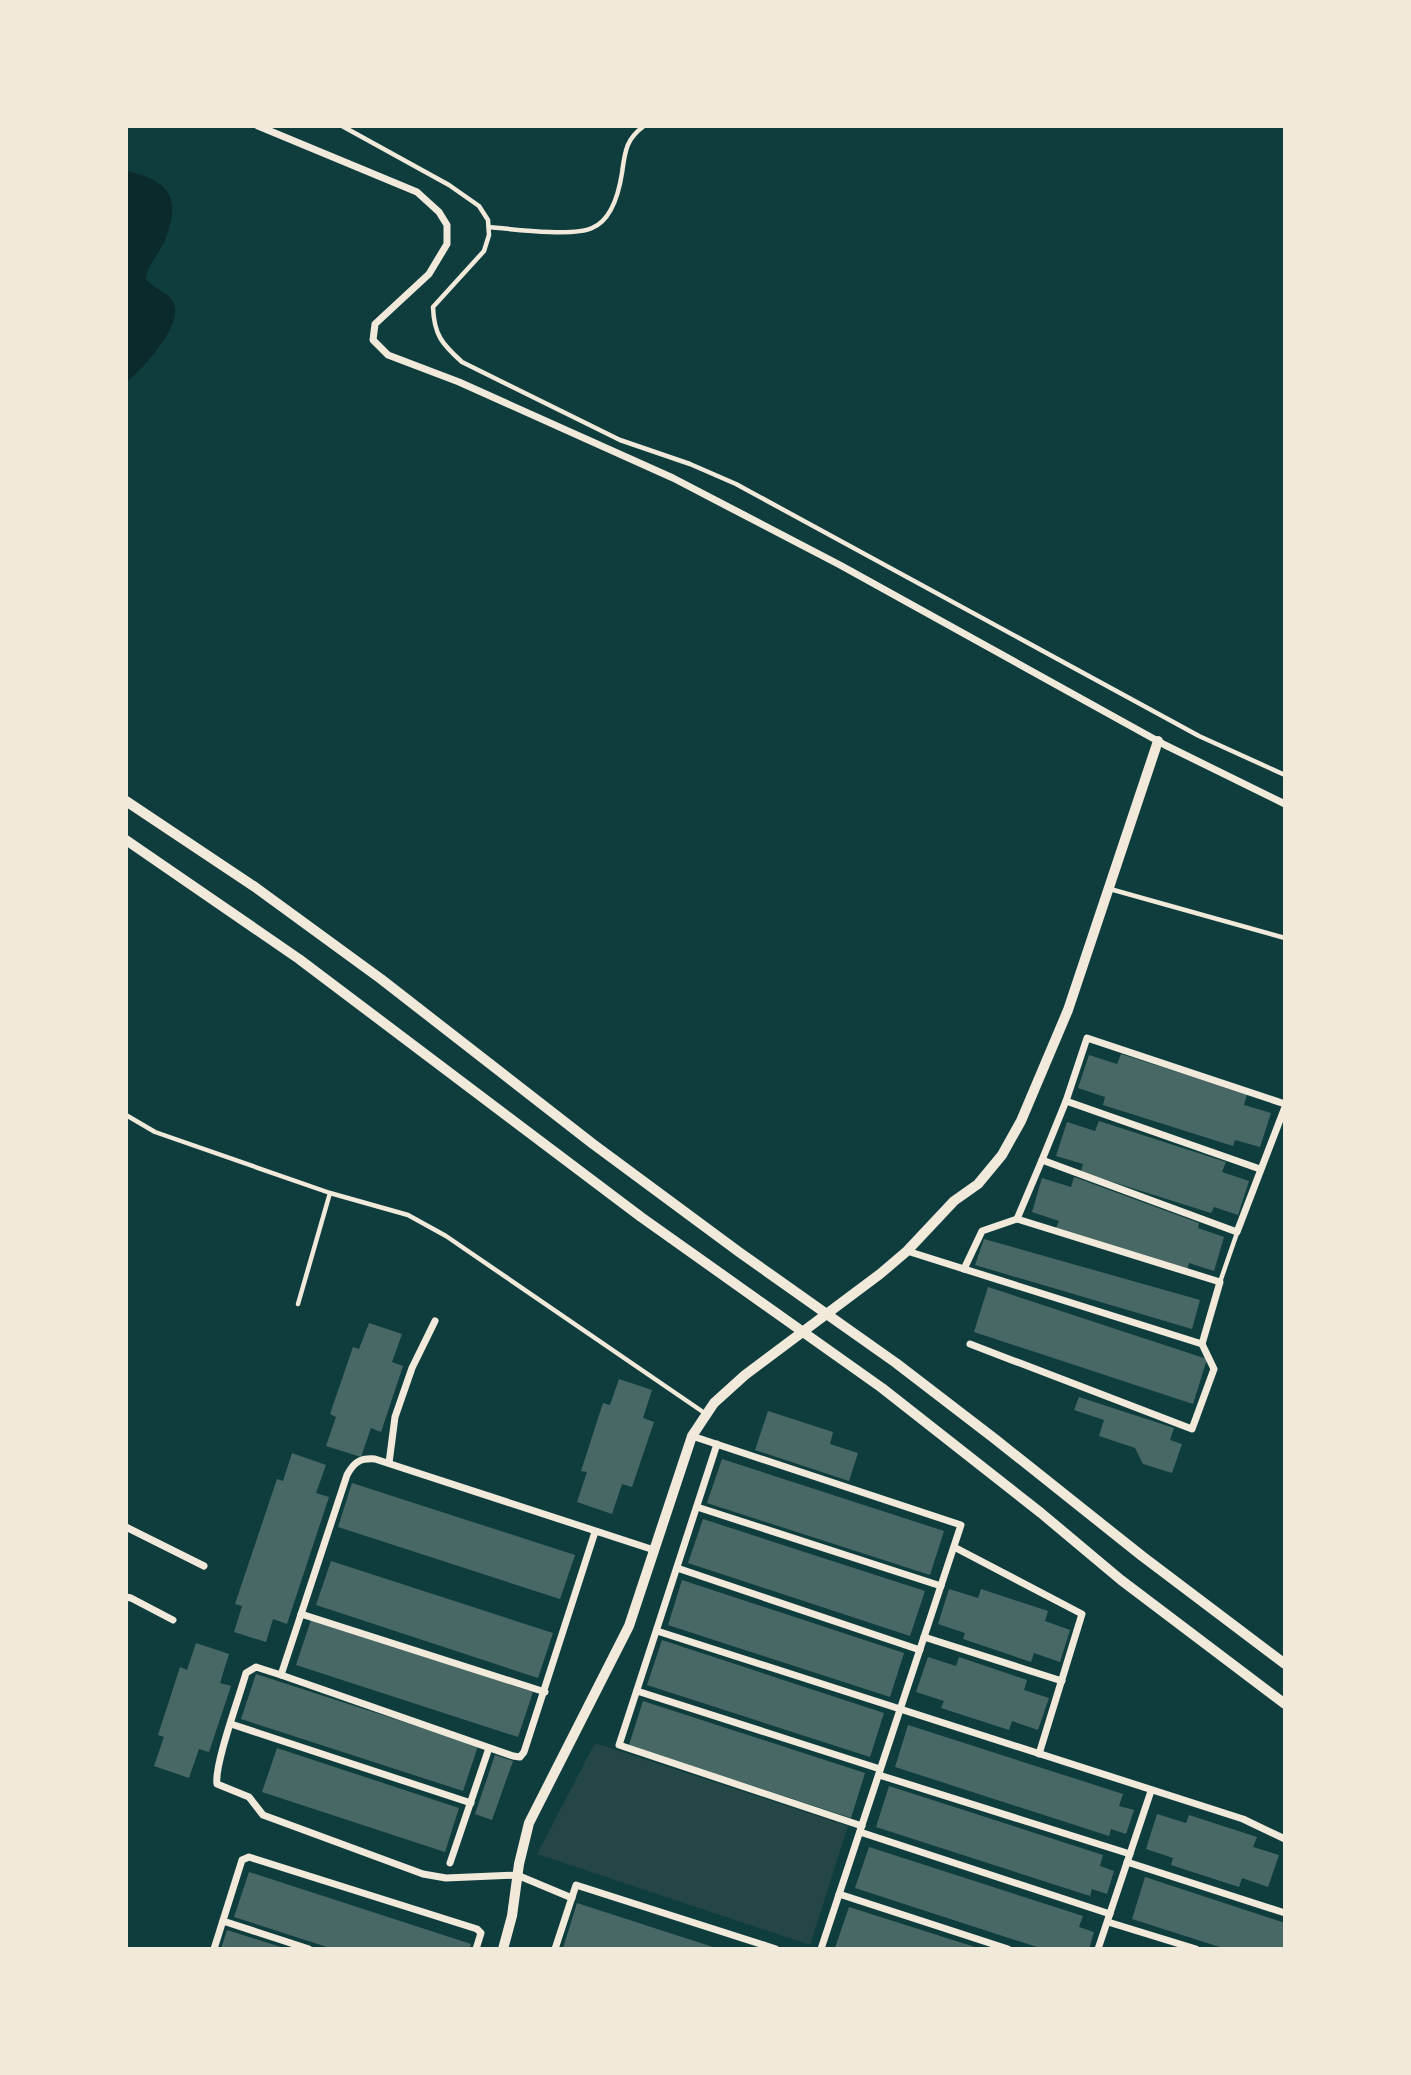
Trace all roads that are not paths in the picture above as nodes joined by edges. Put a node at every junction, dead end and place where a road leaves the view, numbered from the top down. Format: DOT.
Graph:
graph roads {
  1 [pos="258,126"];
  2 [pos="342,126"];
  3 [pos="644,126"];
  4 [pos="489,227"];
  5 [pos="1158,741"];
  6 [pos="1285,775"];
  7 [pos="126,801"];
  8 [pos="1285,804"];
  9 [pos="126,840"];
  10 [pos="1109,889"];
  11 [pos="1285,938"];
  12 [pos="1066,1101"];
  13 [pos="1285,1105"];
  14 [pos="126,1115"];
  15 [pos="1042,1160"];
  16 [pos="1260,1169"];
  17 [pos="330,1193"];
  18 [pos="1017,1219"];
  19 [pos="1237,1232"];
  20 [pos="907,1251"];
  21 [pos="964,1269"];
  22 [pos="1220,1282"];
  23 [pos="298,1304"];
  24 [pos="827,1315"];
  25 [pos="435,1321"];
  26 [pos="803,1332"];
  27 [pos="970,1344"];
  28 [pos="1202,1344"];
  29 [pos="706,1414"];
  30 [pos="692,1436"];
  31 [pos="717,1444"];
  32 [pos="389,1463"];
  33 [pos="696,1507"];
  34 [pos="126,1527"];
  35 [pos="595,1532"];
  36 [pos="954,1547"];
  37 [pos="654,1550"];
  38 [pos="204,1566"];
  39 [pos="677,1568"];
  40 [pos="941,1586"];
  41 [pos="126,1597"];
  42 [pos="301,1614"];
  43 [pos="173,1620"];
  44 [pos="657,1630"];
  45 [pos="924,1637"];
  46 [pos="920,1650"];
  47 [pos="1285,1664"];
  48 [pos="281,1675"];
  49 [pos="1062,1681"];
  50 [pos="637,1691"];
  51 [pos="545,1692"];
  52 [pos="1285,1704"];
  53 [pos="900,1709"];
  54 [pos="231,1724"];
  55 [pos="489,1748"];
  56 [pos="1039,1754"];
  57 [pos="879,1772"];
  58 [pos="1151,1791"];
  59 [pos="471,1803"];
  60 [pos="861,1829"];
  61 [pos="1285,1839"];
  62 [pos="1129,1858"];
  63 [pos="450,1863"];
  64 [pos="517,1875"];
  65 [pos="839,1894"];
  66 [pos="572,1898"];
  67 [pos="1285,1913"];
  68 [pos="1109,1918"];
  69 [pos="223,1921"];
  70 [pos="214,1949"];
  71 [pos="309,1949"];
  72 [pos="476,1949"];
  73 [pos="503,1949"];
  74 [pos="555,1949"];
  75 [pos="776,1949"];
  76 [pos="821,1949"];
  77 [pos="1008,1949"];
  78 [pos="1098,1949"];
  79 [pos="1196,1949"];
  1 -- 5 [label="street"];
  2 -- 4 [label="lane"];
  3 -- 4 [label="lane"];
  4 -- 6 [label="lane"];
  5 -- 8 [label="street"];
  5 -- 10 [label="street"];
  7 -- 24 [label="main road"];
  9 -- 26 [label="main road"];
  10 -- 11 [label="lane"];
  10 -- 20 [label="street"];
  12 -- 13 [label="street"];
  12 -- 15 [label="street"];
  12 -- 16 [label="street"];
  13 -- 16 [label="street"];
  14 -- 17 [label="lane"];
  15 -- 18 [label="street"];
  15 -- 19 [label="street"];
  16 -- 19 [label="street"];
  17 -- 23 [label="lane"];
  17 -- 29 [label="lane"];
  18 -- 21 [label="street"];
  18 -- 22 [label="street"];
  19 -- 22 [label="lane"];
  20 -- 21 [label="street"];
  20 -- 24 [label="street"];
  21 -- 28 [label="street"];
  22 -- 28 [label="street"];
  24 -- 26 [label="street"];
  24 -- 47 [label="main road"];
  25 -- 32 [label="street"];
  26 -- 29 [label="street"];
  26 -- 52 [label="main road"];
  27 -- 28 [label="street"];
  29 -- 30 [label="street"];
  30 -- 31 [label="street"];
  30 -- 37 [label="street"];
  31 -- 33 [label="street"];
  31 -- 36 [label="street"];
  32 -- 35 [label="street"];
  32 -- 42 [label="street"];
  33 -- 39 [label="street"];
  33 -- 40 [label="street"];
  34 -- 38 [label="street"];
  35 -- 37 [label="street"];
  35 -- 51 [label="street"];
  36 -- 40 [label="street"];
  36 -- 49 [label="street"];
  37 -- 64 [label="street"];
  39 -- 44 [label="street"];
  39 -- 46 [label="street"];
  40 -- 45 [label="street"];
  41 -- 43 [label="street"];
  42 -- 48 [label="street"];
  42 -- 51 [label="street"];
  44 -- 50 [label="street"];
  44 -- 53 [label="street"];
  45 -- 46 [label="street"];
  45 -- 49 [label="street"];
  46 -- 53 [label="street"];
  48 -- 54 [label="street"];
  48 -- 55 [label="street"];
  49 -- 56 [label="street"];
  50 -- 57 [label="street"];
  50 -- 60 [label="street"];
  51 -- 55 [label="street"];
  53 -- 56 [label="street"];
  53 -- 57 [label="street"];
  54 -- 59 [label="street"];
  54 -- 64 [label="street"];
  55 -- 59 [label="street"];
  56 -- 58 [label="street"];
  57 -- 60 [label="street"];
  57 -- 62 [label="street"];
  58 -- 61 [label="street"];
  58 -- 62 [label="street"];
  59 -- 63 [label="street"];
  60 -- 65 [label="street"];
  60 -- 68 [label="street"];
  62 -- 67 [label="street"];
  62 -- 68 [label="street"];
  64 -- 66 [label="street"];
  64 -- 73 [label="street"];
  65 -- 76 [label="street"];
  65 -- 77 [label="street"];
  66 -- 74 [label="street"];
  66 -- 75 [label="street"];
  68 -- 78 [label="street"];
  68 -- 79 [label="street"];
  69 -- 70 [label="street"];
  69 -- 71 [label="street"];
  69 -- 72 [label="street"];
}
